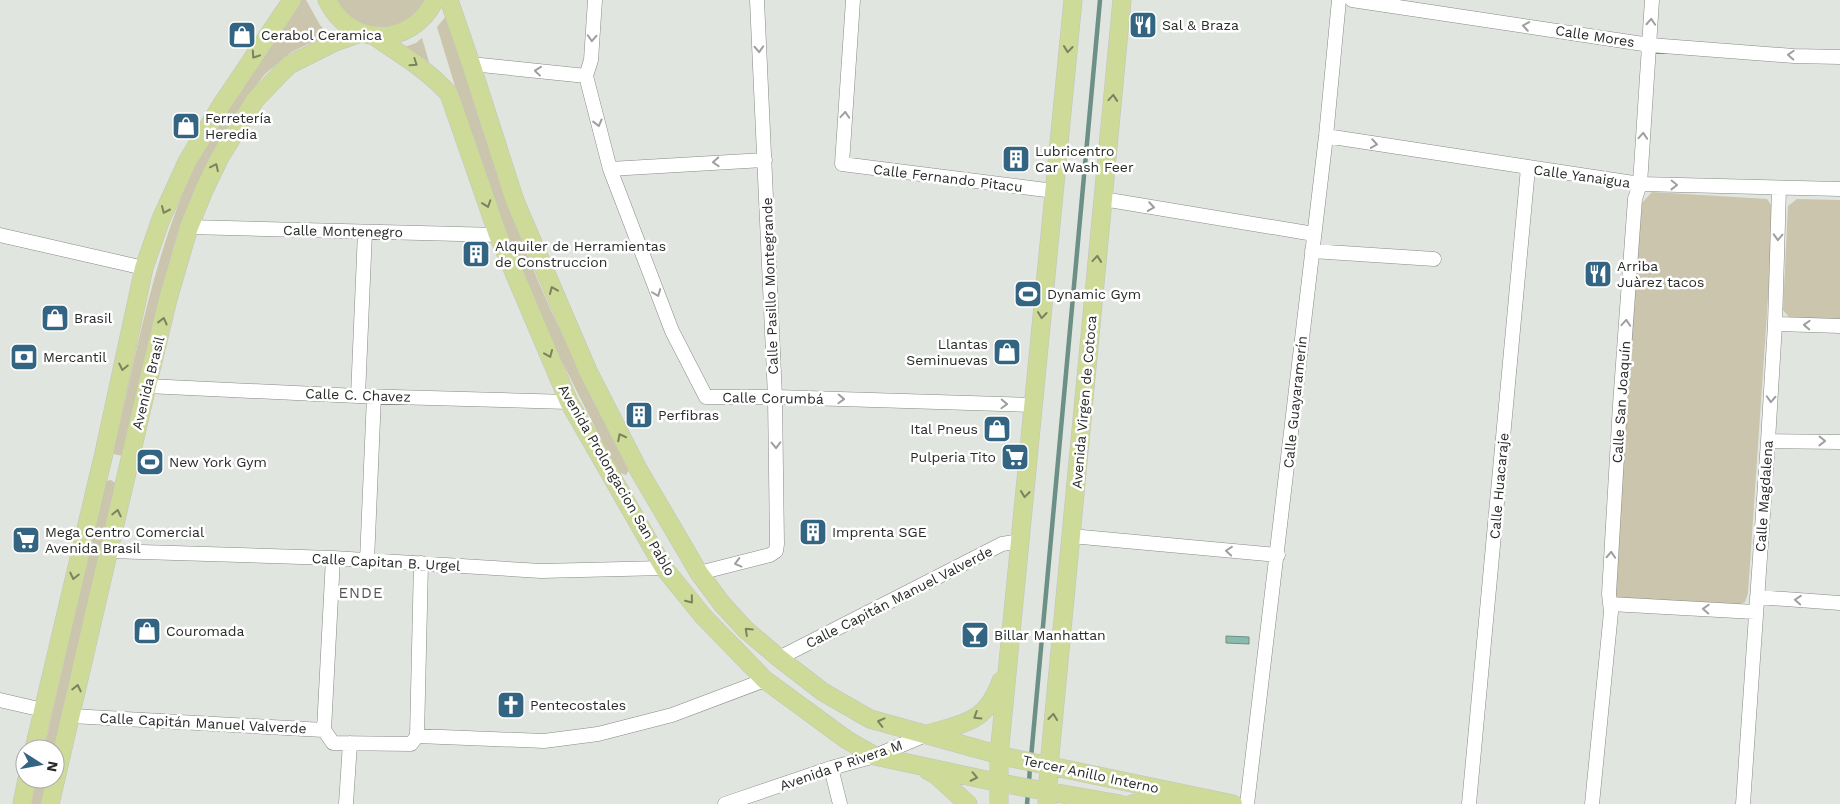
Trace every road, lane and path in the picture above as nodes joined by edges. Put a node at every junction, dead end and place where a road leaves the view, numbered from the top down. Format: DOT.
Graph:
graph roads {
  1 [pos="292,0"];
  2 [pos="327,0"];
  3 [pos="435,0"];
  4 [pos="449,0"];
  5 [pos="595,0"];
  6 [pos="757,0"];
  7 [pos="853,0"];
  8 [pos="1073,0"];
  9 [pos="1122,0"];
  10 [pos="1339,0"];
  11 [pos="1352,0"];
  12 [pos="1652,0"];
  13 [pos="368,34"];
  14 [pos="1650,45"];
  15 [pos="1840,57"];
  16 [pos="472,64"];
  17 [pos="586,76"];
  18 [pos="1326,136"];
  19 [pos="765,160"];
  20 [pos="1528,168"];
  21 [pos="610,169"];
  22 [pos="1640,184"];
  23 [pos="1779,188"];
  24 [pos="1840,190"];
  25 [pos="1054,191"];
  26 [pos="1103,199"];
  27 [pos="189,227"];
  28 [pos="365,232"];
  29 [pos="1314,234"];
  30 [pos="0,235"];
  31 [pos="498,235"];
  32 [pos="1312,251"];
  33 [pos="1434,259"];
  34 [pos="144,268"];
  35 [pos="1775,324"];
  36 [pos="1840,326"];
  37 [pos="147,386"];
  38 [pos="358,396"];
  39 [pos="374,396"];
  40 [pos="775,397"];
  41 [pos="569,402"];
  42 [pos="1033,405"];
  43 [pos="1768,441"];
  44 [pos="1840,442"];
  45 [pos="104,453"];
  46 [pos="129,462"];
  47 [pos="638,469"];
  48 [pos="98,476"];
  49 [pos="615,481"];
  50 [pos="124,482"];
  51 [pos="650,490"];
  52 [pos="627,502"];
  53 [pos="1071,536"];
  54 [pos="1020,541"];
  55 [pos="109,551"];
  56 [pos="1278,555"];
  57 [pos="333,558"];
  58 [pos="367,560"];
  59 [pos="421,563"];
  60 [pos="664,568"];
  61 [pos="699,574"];
  62 [pos="1757,597"];
  63 [pos="1840,603"];
  64 [pos="1610,604"];
  65 [pos="1755,612"];
  66 [pos="779,658"];
  67 [pos="1009,660"];
  68 [pos="766,680"];
  69 [pos="0,700"];
  70 [pos="43,710"];
  71 [pos="71,716"];
  72 [pos="324,730"];
  73 [pos="928,734"];
  74 [pos="417,736"];
  75 [pos="36,739"];
  76 [pos="350,743"];
  77 [pos="875,756"];
  78 [pos="1003,756"];
  79 [pos="915,764"];
  80 [pos="1046,765"];
  81 [pos="831,768"];
  82 [pos="1002,783"];
  83 [pos="25,789"];
  84 [pos="1045,795"];
  85 [pos="22,804"];
  86 [pos="50,804"];
  87 [pos="346,804"];
  88 [pos="726,804"];
  89 [pos="840,804"];
  90 [pos="968,804"];
  91 [pos="999,804"];
  92 [pos="1120,804"];
  93 [pos="1132,804"];
  94 [pos="1173,804"];
  95 [pos="1233,804"];
  96 [pos="1247,804"];
  97 [pos="1469,804"];
  98 [pos="1592,804"];
  99 [pos="1743,804"];
  1 -- 34 [label="main road, Avenida Brasil, one-way"];
  2 -- 13 [label="main road, Avenida Prolongacion San Pablo"];
  3 -- 13 [label="main road, Avenida Brasil"];
  4 -- 16 [label="main road, Avenida Prolongacion San Pablo"];
  5 -- 17 [label="street, Calle Corumbá, one-way"];
  6 -- 19 [label="street, Calle Pasillo Montegrande, one-way"];
  25 -- 7 [label="street, Calle Fernando Pitacu, one-way"];
  8 -- 25 [label="main road, one-way"];
  26 -- 9 [label="main road, Avenida Virgen de Cotoca, one-way"];
  10 -- 18 [label="street, Calle Guayaramerín"];
  14 -- 11 [label="street, Calle Mores, one-way"];
  14 -- 12 [label="street, Calle San Joaquín, one-way"];
  27 -- 13 [label="main road, Avenida Brasil, one-way"];
  13 -- 31 [label="main road, Avenida Prolongacion San Pablo, one-way"];
  15 -- 14 [label="street, Calle Mores, one-way"];
  22 -- 14 [label="street, Calle San Joaquín, one-way"];
  17 -- 16 [label="street, one-way"];
  47 -- 16 [label="main road, Avenida Prolongacion San Pablo, one-way"];
  17 -- 21 [label="street, Calle Corumbá, one-way"];
  18 -- 20 [label="street, Calle Yanaigua, one-way"];
  18 -- 29 [label="street, Calle Guayaramerín"];
  19 -- 21 [label="street, one-way"];
  19 -- 40 [label="street, Calle Pasillo Montegrande"];
  20 -- 22 [label="street, Calle Yanaigua"];
  20 -- 97 [label="street, Calle Huacaraje"];
  21 -- 40 [label="street, Calle Corumbá, one-way"];
  22 -- 23 [label="street, Calle Yanaigua, one-way"];
  64 -- 22 [label="street, Calle San Joaquín, one-way"];
  23 -- 24 [label="street, Calle Yanaigua"];
  23 -- 35 [label="street, Calle Magdalena, one-way"];
  25 -- 42 [label="main road, one-way"];
  26 -- 29 [label="street, one-way"];
  53 -- 26 [label="main road, Avenida Virgen de Cotoca, one-way"];
  27 -- 28 [label="street, Calle Montenegro"];
  37 -- 27 [label="main road, Avenida Brasil, one-way"];
  28 -- 31 [label="street, Calle Montenegro"];
  28 -- 38 [label="street"];
  29 -- 32 [label="street, Calle Guayaramerín"];
  30 -- 34 [label="street"];
  31 -- 41 [label="main road, Avenida Prolongacion San Pablo, one-way"];
  32 -- 33 [label="street"];
  32 -- 56 [label="street, Calle Guayaramerín"];
  34 -- 45 [label="main road, Avenida Brasil, one-way"];
  36 -- 35 [label="street, one-way"];
  35 -- 43 [label="street, Calle Magdalena, one-way"];
  37 -- 38 [label="street, Calle C. Chavez"];
  37 -- 46 [label="main road, Avenida Brasil"];
  38 -- 39 [label="street, Calle C. Chavez"];
  39 -- 41 [label="street, Calle C. Chavez"];
  39 -- 58 [label="street"];
  40 -- 42 [label="street, Calle Corumbá, one-way"];
  40 -- 61 [label="street, Calle Pasillo Montegrande, one-way"];
  41 -- 49 [label="main road, Avenida Prolongacion San Pablo"];
  42 -- 54 [label="main road, one-way"];
  43 -- 44 [label="street, one-way"];
  43 -- 62 [label="street, Calle Magdalena"];
  45 -- 46 [label="main road"];
  45 -- 48 [label="main road, Avenida Brasil"];
  46 -- 50 [label="main road, Avenida Brasil"];
  47 -- 49 [label="main road"];
  47 -- 51 [label="main road, Avenida Prolongacion San Pablo"];
  48 -- 50 [label="main road"];
  48 -- 70 [label="main road, Avenida Brasil, one-way"];
  49 -- 52 [label="main road, Avenida Prolongacion San Pablo"];
  55 -- 50 [label="main road, Avenida Brasil, one-way"];
  51 -- 52 [label="main road"];
  51 -- 61 [label="main road, Avenida Prolongacion San Pablo"];
  52 -- 60 [label="main road, Avenida Prolongacion San Pablo"];
  56 -- 53 [label="street, one-way"];
  80 -- 53 [label="main road, Avenida Virgen de Cotoca, one-way"];
  54 -- 66 [label="street, Calle Capitán Manuel Valverde"];
  54 -- 67 [label="main road"];
  55 -- 57 [label="street, Calle Capitan B. Urgel"];
  71 -- 55 [label="main road, Avenida Brasil, one-way"];
  56 -- 96 [label="street, Calle Guayaramerín"];
  57 -- 58 [label="street, Calle Capitan B. Urgel"];
  57 -- 72 [label="street"];
  58 -- 59 [label="street, Calle Capitan B. Urgel"];
  59 -- 60 [label="street, Calle Capitan B. Urgel"];
  59 -- 74 [label="street"];
  60 -- 68 [label="main road, Avenida Prolongacion San Pablo, one-way"];
  66 -- 61 [label="main road, Avenida Prolongacion San Pablo, one-way"];
  63 -- 62 [label="street, one-way"];
  62 -- 65 [label="street, Calle Magdalena"];
  65 -- 64 [label="street, one-way"];
  64 -- 98 [label="street, Calle San Joaquín"];
  65 -- 99 [label="street, Calle Magdalena"];
  73 -- 66 [label="main road, Avenida Prolongacion San Pablo, one-way"];
  67 -- 73 [label="main road, one-way"];
  67 -- 78 [label="main road"];
  68 -- 74 [label="street, Calle Capitán Manuel Valverde"];
  68 -- 77 [label="main road, Avenida Prolongacion San Pablo"];
  69 -- 70 [label="street"];
  70 -- 75 [label="main road, Avenida Brasil"];
  71 -- 72 [label="street, Calle Capitán Manuel Valverde"];
  71 -- 86 [label="main road, Avenida Brasil"];
  72 -- 76 [label="street, Calle Capitán Manuel Valverde"];
  73 -- 77 [label="street, Avenida P Rivera M"];
  73 -- 78 [label="main road, Avenida Prolongacion San Pablo"];
  74 -- 76 [label="street, Calle Capitán Manuel Valverde"];
  76 -- 87 [label="street"];
  77 -- 79 [label="main road, Avenida Prolongacion San Pablo"];
  77 -- 81 [label="street, Avenida P Rivera M"];
  78 -- 80 [label="main road, Tercer Anillo Interno"];
  78 -- 82 [label="main road"];
  79 -- 82 [label="main road, Avenida Prolongacion San Pablo, one-way"];
  79 -- 90 [label="main road"];
  80 -- 84 [label="main road, Avenida Virgen de Cotoca"];
  80 -- 95 [label="main road, Tercer Anillo Interno"];
  81 -- 88 [label="street, Avenida P Rivera M"];
  81 -- 89 [label="street"];
  82 -- 84 [label="main road, Tercer Anillo Interno"];
  82 -- 91 [label="main road"];
  83 -- 85 [label="main road"];
  84 -- 92 [label="main road, Tercer Anillo Interno"];
  93 -- 94 [label="main road"];
}
